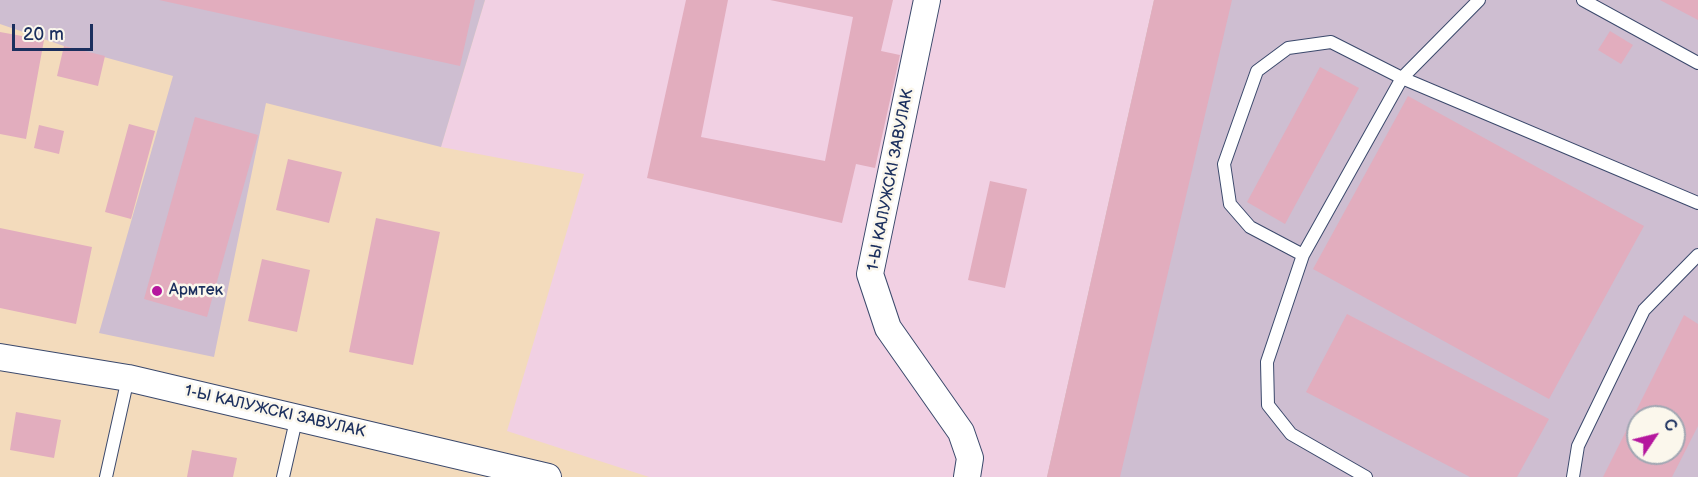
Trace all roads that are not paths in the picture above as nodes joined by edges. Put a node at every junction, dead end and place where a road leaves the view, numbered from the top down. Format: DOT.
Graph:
graph roads {
  1 [pos="927,0"];
  2 [pos="1479,0"];
  3 [pos="1582,0"];
  4 [pos="1698,63"];
  5 [pos="1402,78"];
  6 [pos="1698,203"];
  7 [pos="1303,255"];
  8 [pos="1698,255"];
  9 [pos="0,357"];
  10 [pos="128,378"];
  11 [pos="297,416"];
  12 [pos="106,477"];
  13 [pos="283,477"];
  14 [pos="548,477"];
  15 [pos="967,477"];
  16 [pos="1366,477"];
  17 [pos="1574,477"];
  1 -- 15 [label="street, 1-Ы КАЛУЖСКІ ЗАВУЛАК"];
  2 -- 5 [label="lane"];
  3 -- 4 [label="lane"];
  5 -- 6 [label="lane"];
  5 -- 7 [label="lane"];
  5 -- 7 [label="lane"];
  7 -- 16 [label="lane"];
  8 -- 17 [label="lane"];
  9 -- 10 [label="street, 1-Ы КАЛУЖСКІ ЗАВУЛАК"];
  10 -- 11 [label="street, 1-Ы КАЛУЖСКІ ЗАВУЛАК"];
  10 -- 12 [label="lane"];
  11 -- 13 [label="lane"];
  11 -- 14 [label="street, 1-Ы КАЛУЖСКІ ЗАВУЛАК"];
}
